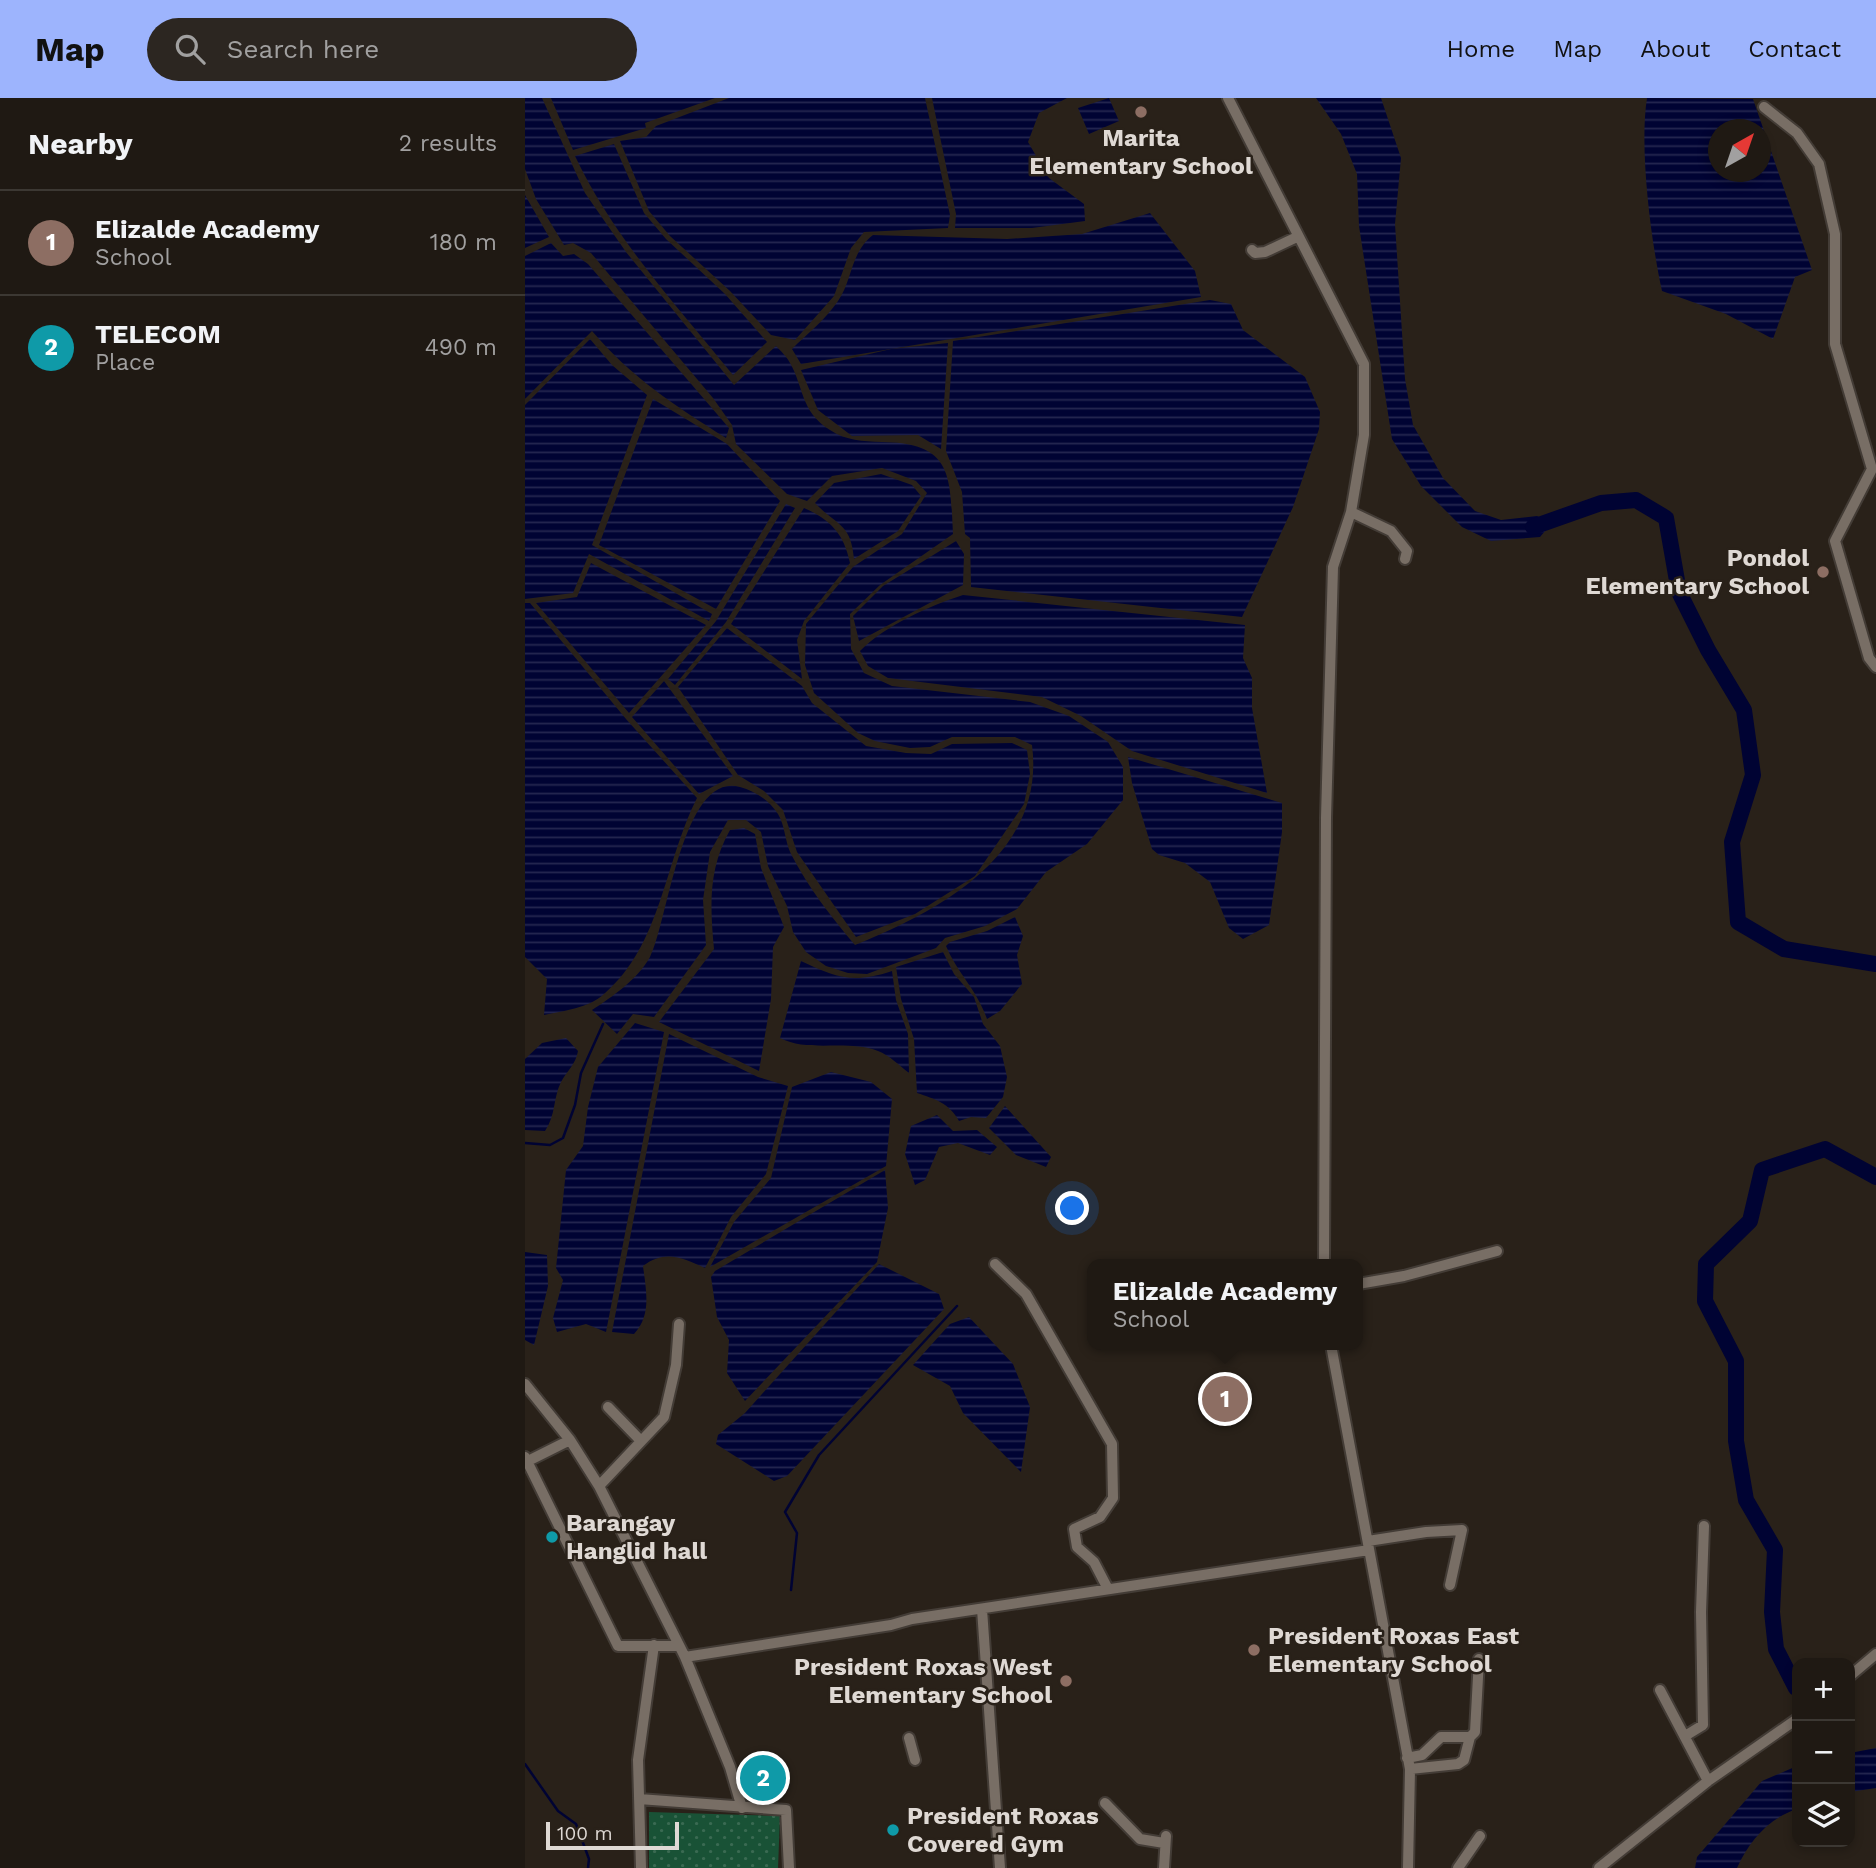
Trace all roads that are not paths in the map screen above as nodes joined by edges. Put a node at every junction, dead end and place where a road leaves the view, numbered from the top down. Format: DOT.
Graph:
graph roads {
  1 [pos="1228,98"];
  2 [pos="1764,107"];
  3 [pos="1297,237"];
  4 [pos="1252,250"];
  5 [pos="1351,512"];
  6 [pos="1405,559"];
  7 [pos="1876,667"];
  8 [pos="1497,1251"];
  9 [pos="1324,1259"];
  10 [pos="995,1264"];
  11 [pos="1363,1283"];
  12 [pos="679,1324"];
  13 [pos="1332,1350"];
  14 [pos="525,1384"];
  15 [pos="608,1407"];
  16 [pos="570,1440"];
  17 [pos="641,1441"];
  18 [pos="527,1459"];
  19 [pos="599,1486"];
  20 [pos="1704,1526"];
  21 [pos="1369,1546"];
  22 [pos="1450,1585"];
  23 [pos="1108,1589"];
  24 [pos="982,1609"];
  25 [pos="654,1645"];
  26 [pos="678,1647"];
  27 [pos="1876,1654"];
  28 [pos="685,1657"];
  29 [pos="1479,1659"];
  30 [pos="1855,1672"];
  31 [pos="1660,1690"];
  32 [pos="1794,1721"];
  33 [pos="1685,1736"];
  34 [pos="1470,1737"];
  35 [pos="909,1738"];
  36 [pos="915,1759"];
  37 [pos="1408,1763"];
  38 [pos="1708,1781"];
  39 [pos="639,1799"];
  40 [pos="1105,1804"];
  41 [pos="742,1808"];
  42 [pos="1480,1836"];
  43 [pos="641,1868"];
  44 [pos="789,1868"];
  45 [pos="1000,1868"];
  46 [pos="1164,1868"];
  47 [pos="1408,1868"];
  48 [pos="1458,1868"];
  49 [pos="1599,1868"];
  1 -- 3 [label="street"];
  2 -- 7 [label="street"];
  3 -- 4 [label="street"];
  3 -- 5 [label="street"];
  5 -- 6 [label="street"];
  5 -- 9 [label="street"];
  8 -- 11 [label="street"];
  10 -- 23 [label="street"];
  12 -- 17 [label="street"];
  13 -- 21 [label="street"];
  14 -- 16 [label="street"];
  15 -- 17 [label="street"];
  16 -- 18 [label="street"];
  16 -- 19 [label="street"];
  17 -- 19 [label="street"];
  18 -- 25 [label="street"];
  19 -- 26 [label="street"];
  20 -- 33 [label="street"];
  21 -- 22 [label="street"];
  21 -- 23 [label="street"];
  21 -- 37 [label="street"];
  23 -- 24 [label="street"];
  24 -- 28 [label="street"];
  24 -- 45 [label="street"];
  25 -- 26 [label="street"];
  25 -- 39 [label="street"];
  26 -- 28 [label="street"];
  27 -- 30 [label="street"];
  28 -- 41 [label="street"];
  29 -- 34 [label="street"];
  31 -- 33 [label="street"];
  32 -- 38 [label="street"];
  33 -- 38 [label="street"];
  34 -- 37 [label="street"];
  34 -- 37 [label="street"];
  35 -- 36 [label="street"];
  37 -- 47 [label="street"];
  38 -- 49 [label="street"];
  39 -- 41 [label="street"];
  39 -- 43 [label="street"];
  40 -- 46 [label="street"];
  41 -- 44 [label="street"];
  42 -- 48 [label="street"];
}
